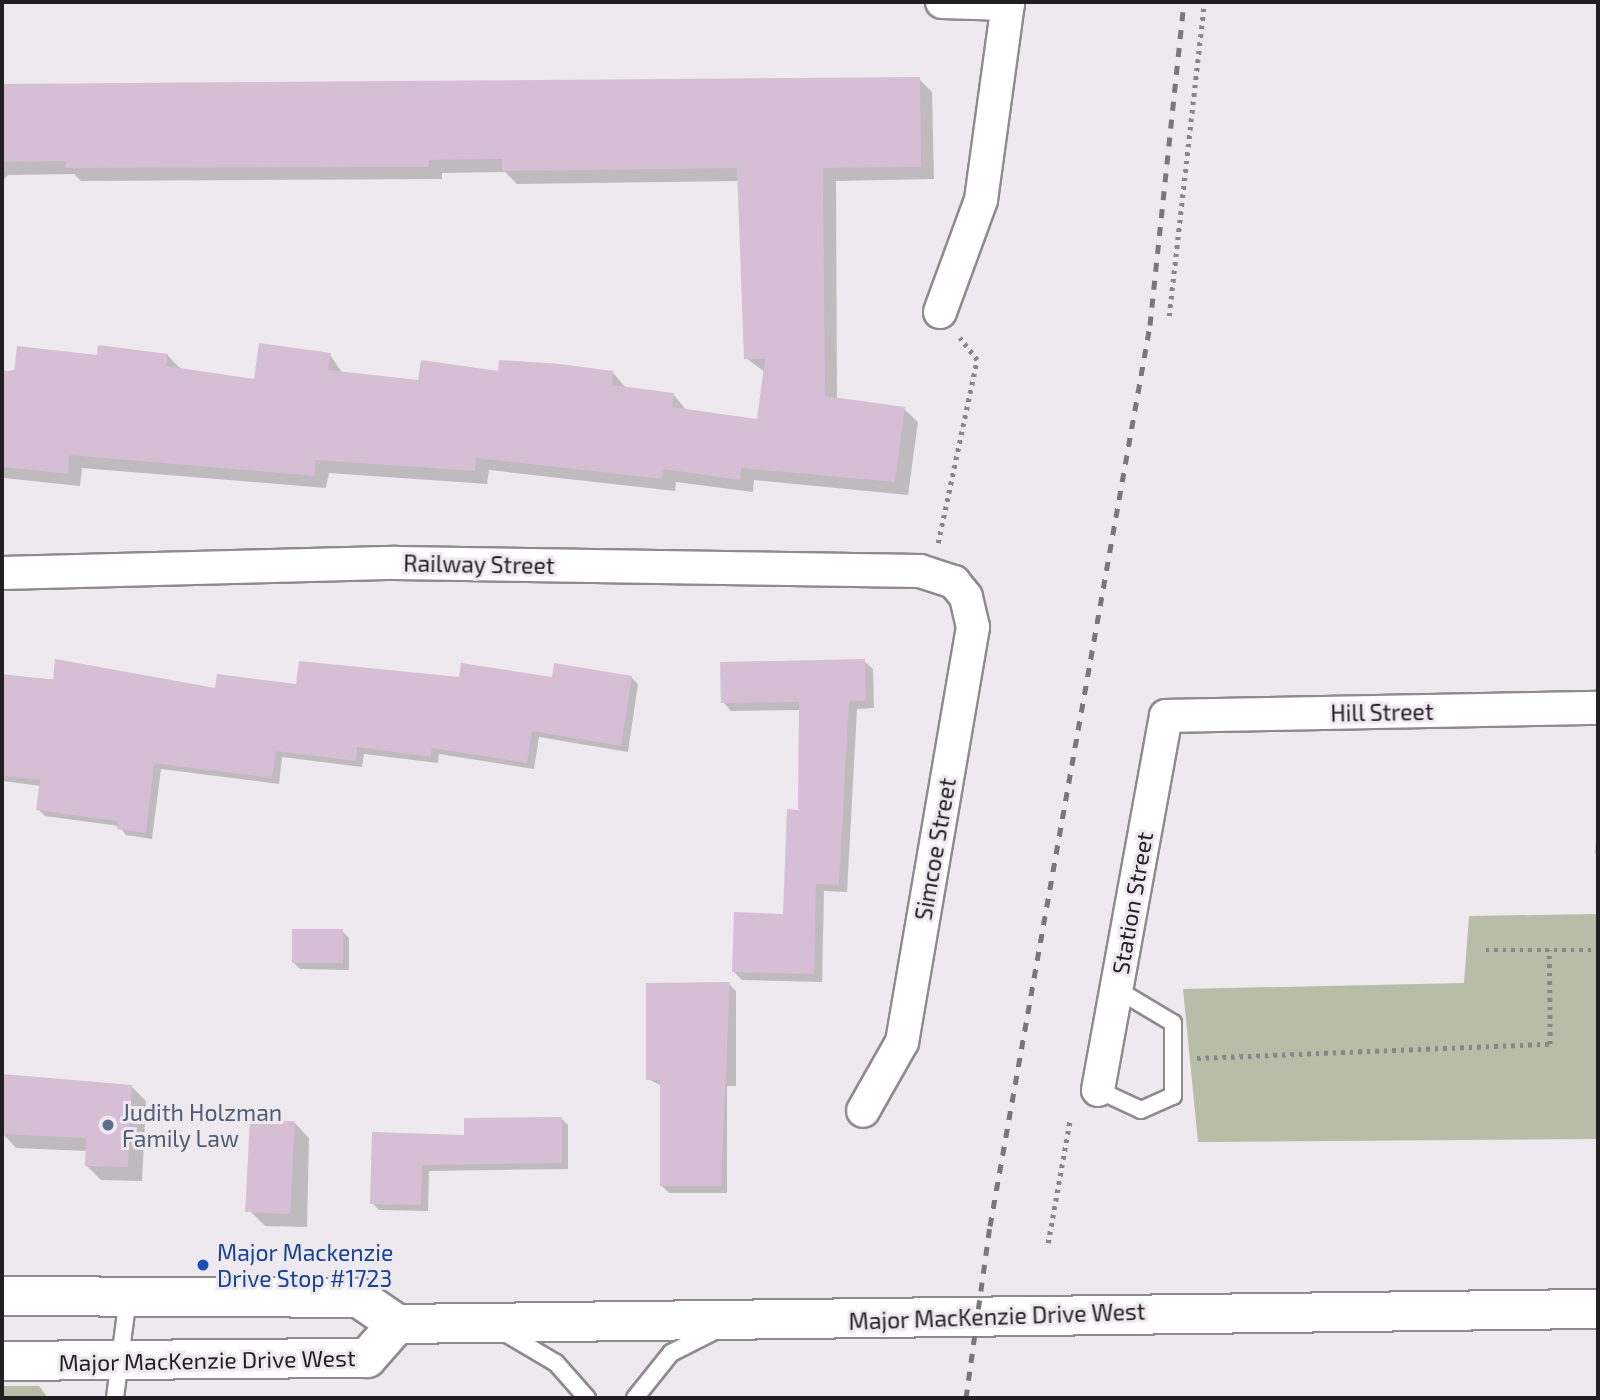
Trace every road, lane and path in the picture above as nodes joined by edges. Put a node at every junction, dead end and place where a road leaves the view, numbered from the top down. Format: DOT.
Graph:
graph roads {
  1 [pos="942,2"];
  2 [pos="1204,2"];
  3 [pos="1008,3"];
  4 [pos="940,312"];
  5 [pos="1170,316"];
  6 [pos="2,573"];
  7 [pos="943,579"];
  8 [pos="1598,708"];
  9 [pos="1166,716"];
  10 [pos="1486,950"];
  11 [pos="1549,950"];
  12 [pos="1598,950"];
  13 [pos="1116,989"];
  14 [pos="1173,1059"];
  15 [pos="1098,1090"];
  16 [pos="863,1111"];
  17 [pos="1070,1120"];
  18 [pos="1048,1243"];
  19 [pos="2,1296"];
  20 [pos="128,1297"];
  21 [pos="1598,1309"];
  22 [pos="450,1319"];
  23 [pos="397,1324"];
  24 [pos="728,1324"];
  25 [pos="2,1361"];
  26 [pos="118,1381"];
  27 [pos="587,1398"];
  28 [pos="635,1398"];
  1 -- 3 [label="street"];
  2 -- 5 [label="path"];
  3 -- 4 [label="street"];
  4 -- 7 [label="path"];
  6 -- 7 [label="street, Railway Street"];
  7 -- 16 [label="street, Simcoe Street"];
  8 -- 9 [label="street, Hill Street"];
  9 -- 13 [label="street, Station Street"];
  10 -- 11 [label="path"];
  11 -- 12 [label="path"];
  11 -- 14 [label="path"];
  13 -- 14 [label="lane"];
  13 -- 15 [label="street, Station Street"];
  14 -- 15 [label="lane"];
  17 -- 18 [label="path"];
  19 -- 20 [label="main road"];
  20 -- 23 [label="main road"];
  20 -- 26 [label="lane"];
  21 -- 24 [label="main road, Major MacKenzie Drive West"];
  22 -- 23 [label="main road, Major MacKenzie Drive West"];
  22 -- 24 [label="main road, Major MacKenzie Drive West"];
  22 -- 27 [label="lane"];
  23 -- 26 [label="main road, Major MacKenzie Drive West"];
  24 -- 28 [label="lane"];
  25 -- 26 [label="main road, Major MacKenzie Drive West"];
}
